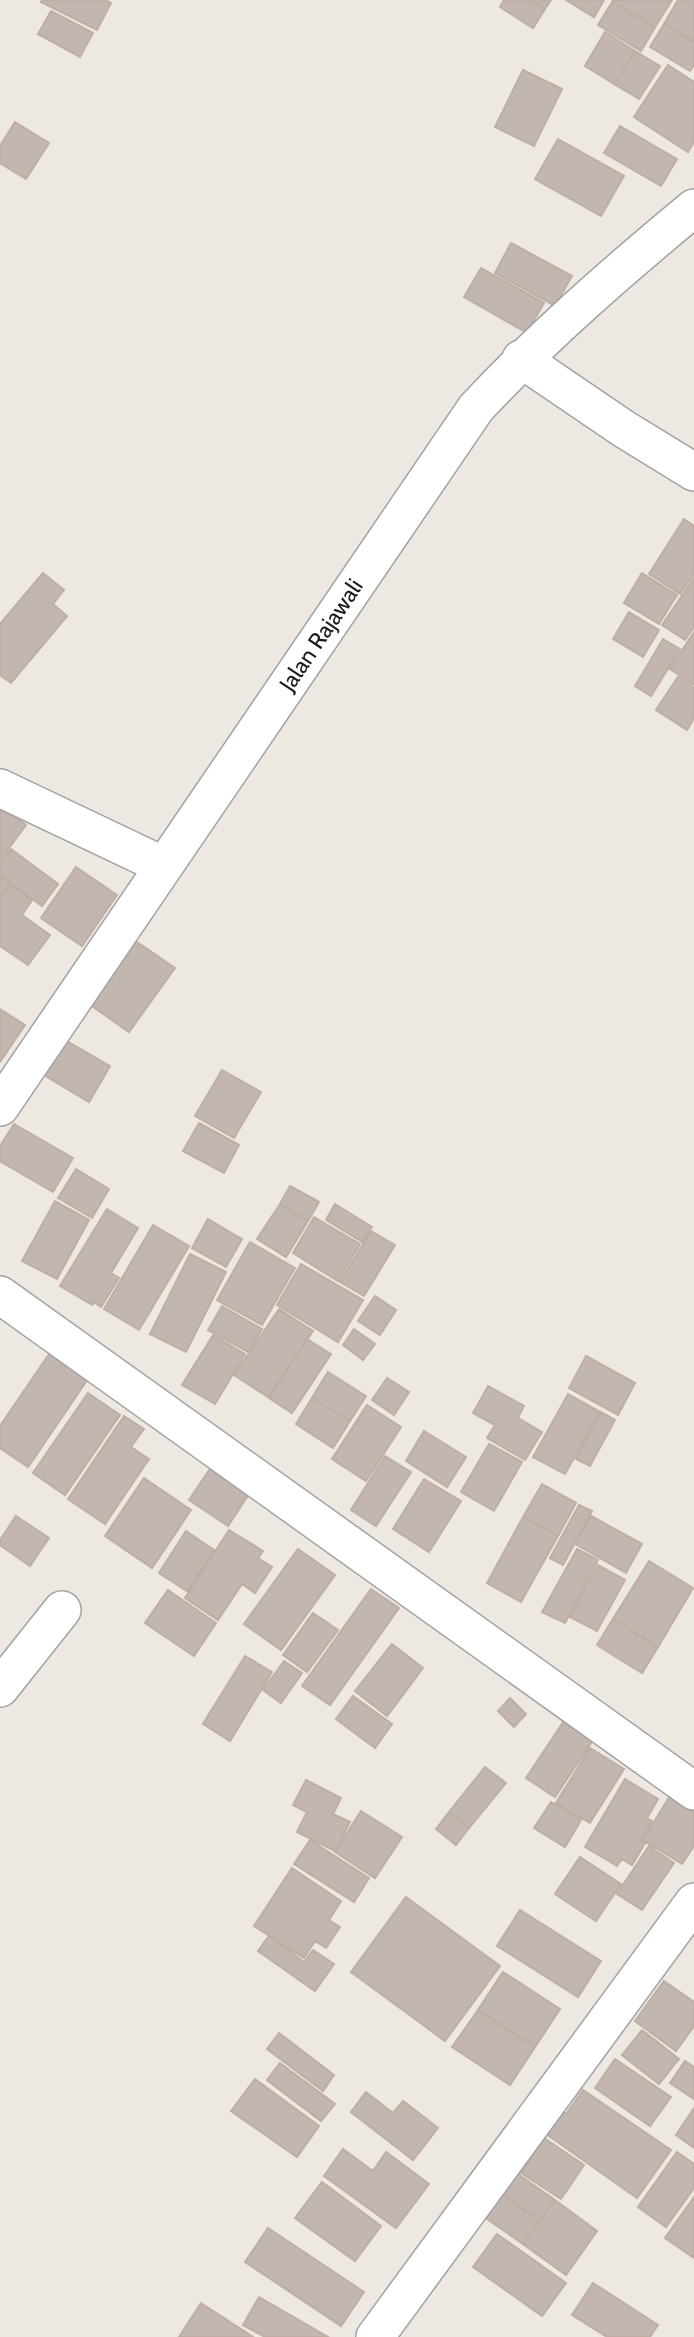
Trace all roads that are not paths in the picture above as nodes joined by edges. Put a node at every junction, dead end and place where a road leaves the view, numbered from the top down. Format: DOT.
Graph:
graph roads {
  1 [pos="694,208"];
  2 [pos="521,359"];
  3 [pos="694,472"];
  4 [pos="0,788"];
  5 [pos="164,866"];
  6 [pos="0,1107"];
  7 [pos="0,1296"];
  8 [pos="62,1610"];
  9 [pos="0,1688"];
  10 [pos="694,1791"];
  11 [pos="694,1902"];
  12 [pos="375,2337"];
  1 -- 2 [label="street, Jalan Rajawali"];
  2 -- 3 [label="street"];
  2 -- 5 [label="street, Jalan Rajawali"];
  4 -- 5 [label="street"];
  5 -- 6 [label="street, Jalan Rajawali"];
  7 -- 10 [label="street"];
  8 -- 9 [label="street"];
  11 -- 12 [label="street"];
}
